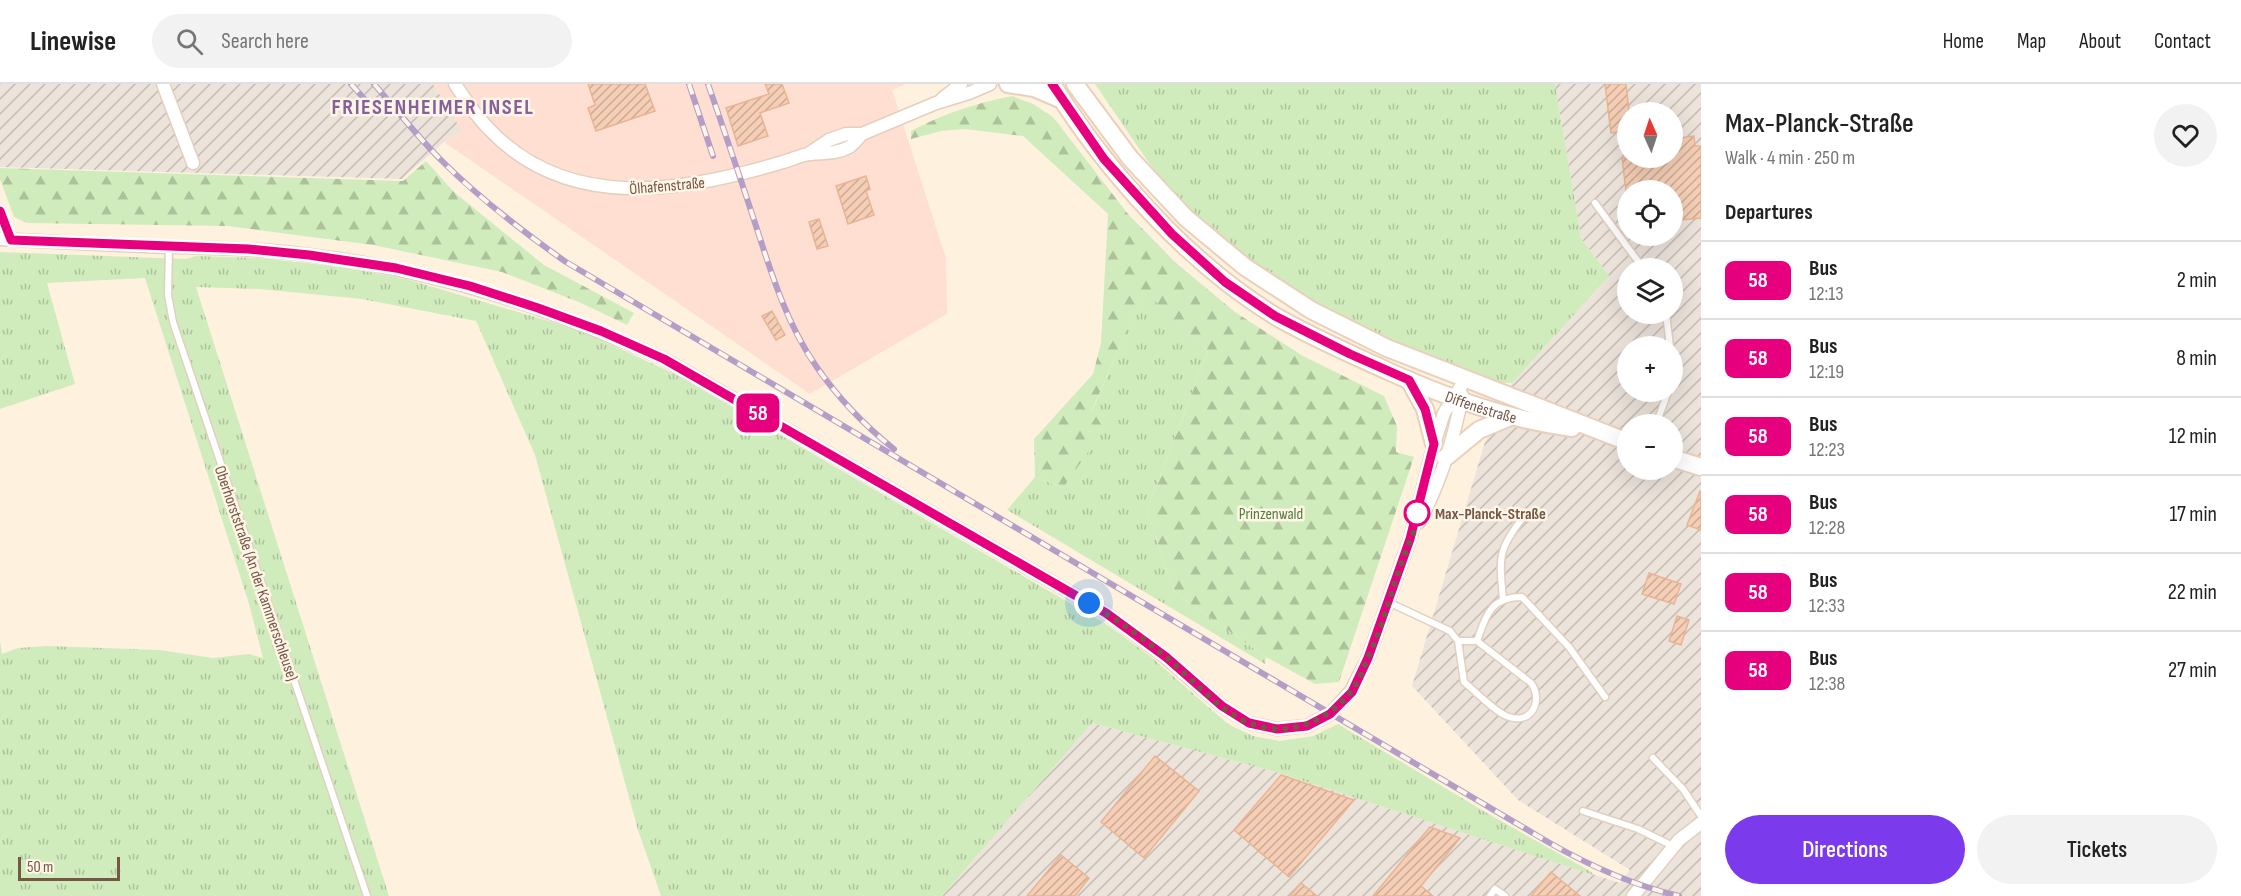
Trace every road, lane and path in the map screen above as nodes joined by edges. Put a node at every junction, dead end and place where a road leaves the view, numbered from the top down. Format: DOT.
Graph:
graph roads {
  1 [pos="163,84"];
  2 [pos="456,84"];
  3 [pos="961,84"];
  4 [pos="990,84"];
  5 [pos="1008,84"];
  6 [pos="1052,84"];
  7 [pos="1080,88"];
  8 [pos="1062,100"];
  9 [pos="936,103"];
  10 [pos="193,163"];
  11 [pos="1595,203"];
  12 [pos="0,211"];
  13 [pos="6,240"];
  14 [pos="169,247"];
  15 [pos="1636,258"];
  16 [pos="1409,380"];
  17 [pos="1465,380"];
  18 [pos="1458,398"];
  19 [pos="1510,417"];
  20 [pos="1596,432"];
  21 [pos="1617,439"];
  22 [pos="1434,444"];
  23 [pos="1445,458"];
  24 [pos="1683,461"];
  25 [pos="1701,467"];
  26 [pos="1521,520"];
  27 [pos="1410,539"];
  28 [pos="1503,600"];
  29 [pos="1388,602"];
  30 [pos="1458,641"];
  31 [pos="1478,641"];
  32 [pos="1605,697"];
  33 [pos="1653,758"];
  34 [pos="1582,811"];
  35 [pos="1701,816"];
  36 [pos="1701,823"];
  37 [pos="1674,847"];
  38 [pos="367,896"];
  39 [pos="1490,896"];
  40 [pos="1505,896"];
  41 [pos="1632,896"];
  1 -- 10 [label="street"];
  2 -- 9 [label="street, Ölhafenstraße"];
  3 -- 9 [label="street, Ölhafenstraße"];
  4 -- 9 [label="street, Ölhafenstraße"];
  5 -- 8 [label="main road"];
  6 -- 8 [label="main road, Diffenéstraße"];
  7 -- 17 [label="main road, Diffenéstraße"];
  8 -- 16 [label="main road, Diffenéstraße"];
  11 -- 15 [label="lane"];
  12 -- 13 [label="lane"];
  13 -- 14 [label="street"];
  14 -- 29 [label="street"];
  14 -- 38 [label="lane, Oberhorststraße (An der Kammerschleuse)"];
  16 -- 18 [label="main road, Diffenéstraße"];
  16 -- 22 [label="main road"];
  17 -- 18 [label="street"];
  17 -- 20 [label="main road, Diffenéstraße"];
  18 -- 19 [label="main road, Diffenéstraße"];
  18 -- 22 [label="street"];
  18 -- 23 [label="street"];
  19 -- 20 [label="main road, Diffenéstraße"];
  19 -- 23 [label="main road"];
  20 -- 21 [label="main road, Diffenéstraße"];
  22 -- 27 [label="street"];
  23 -- 27 [label="street"];
  24 -- 25 [label="main road"];
  26 -- 28 [label="lane"];
  27 -- 29 [label="street"];
  28 -- 31 [label="lane"];
  28 -- 32 [label="lane"];
  29 -- 30 [label="lane"];
  30 -- 31 [label="lane"];
  30 -- 31 [label="lane"];
  33 -- 35 [label="lane"];
  34 -- 37 [label="lane"];
  36 -- 37 [label="street"];
  37 -- 41 [label="street"];
  39 -- 40 [label="lane"];
}
